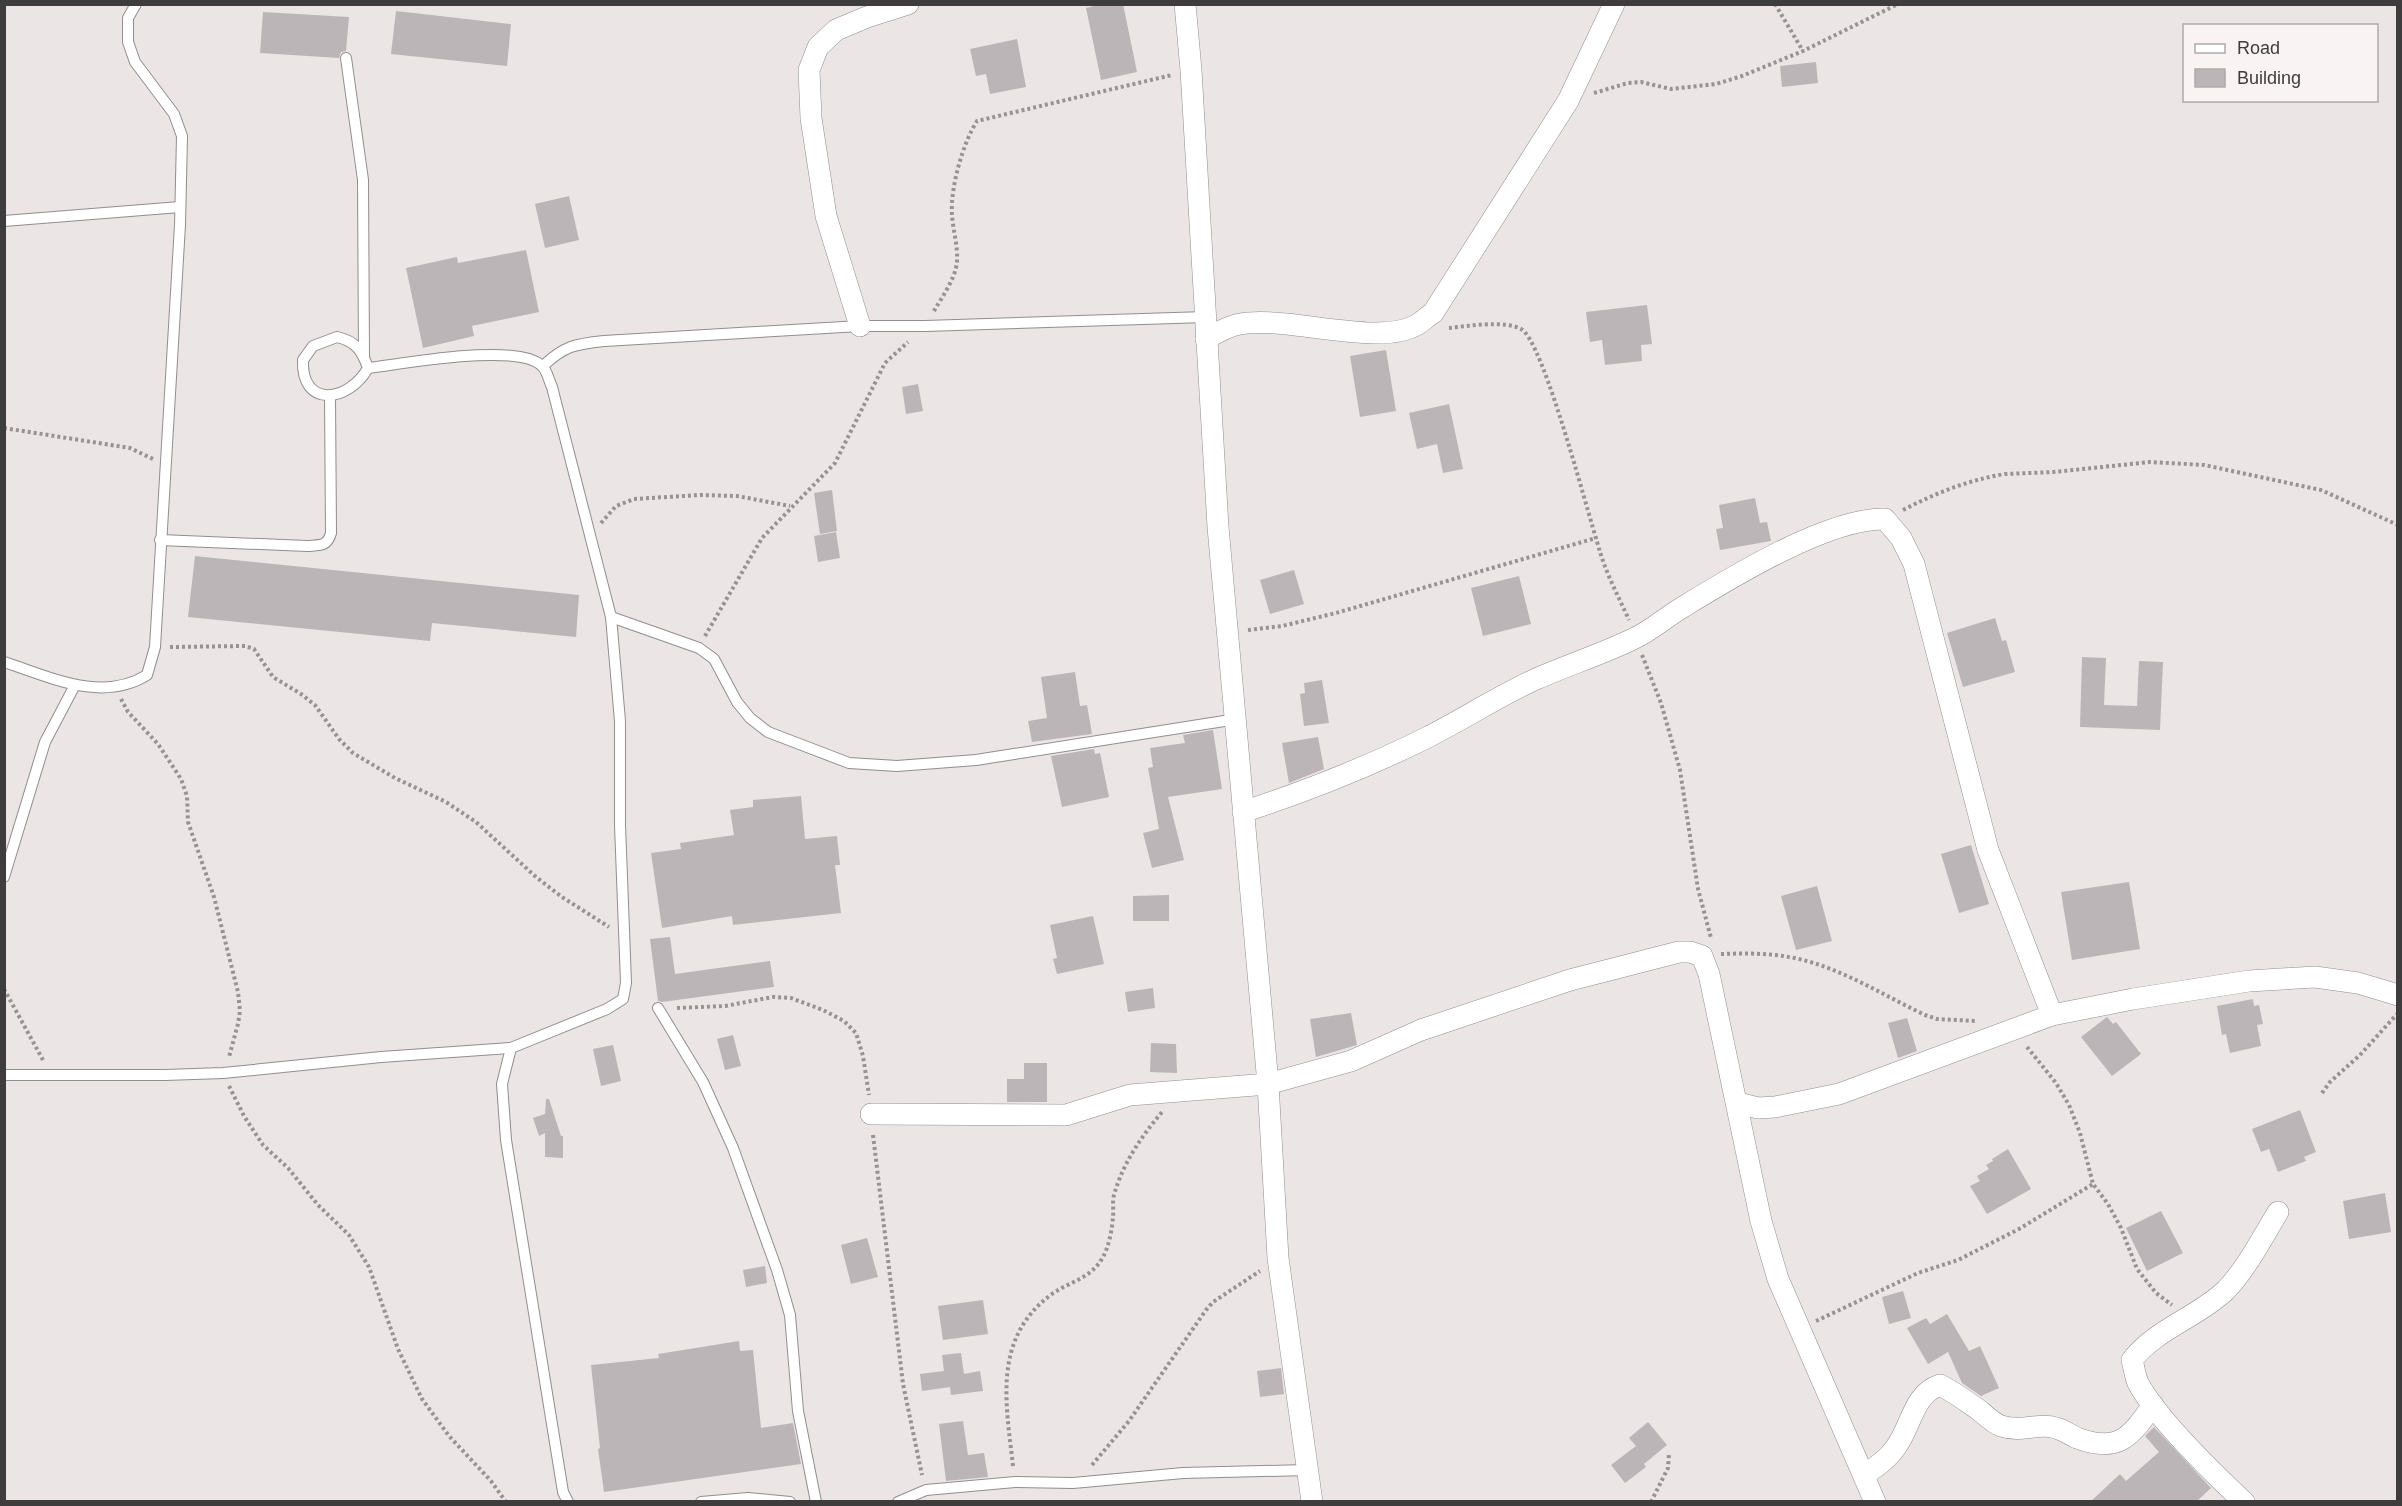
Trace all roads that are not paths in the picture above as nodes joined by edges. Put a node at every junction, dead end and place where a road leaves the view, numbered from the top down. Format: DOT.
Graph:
graph roads {
  1 [pos="136,4"];
  2 [pos="908,4"];
  3 [pos="1185,4"];
  4 [pos="1614,4"];
  5 [pos="346,58"];
  6 [pos="180,207"];
  7 [pos="4,220"];
  8 [pos="1206,317"];
  9 [pos="860,326"];
  10 [pos="1206,339"];
  11 [pos="364,356"];
  12 [pos="543,366"];
  13 [pos="368,368"];
  14 [pos="330,396"];
  15 [pos="160,540"];
  16 [pos="610,617"];
  17 [pos="4,662"];
  18 [pos="75,685"];
  19 [pos="1237,719"];
  20 [pos="1243,812"];
  21 [pos="4,877"];
  22 [pos="2397,995"];
  23 [pos="658,1008"];
  24 [pos="2052,1015"];
  25 [pos="511,1048"];
  26 [pos="4,1075"];
  27 [pos="1268,1084"];
  28 [pos="1738,1103"];
  29 [pos="871,1114"];
  30 [pos="2278,1212"];
  31 [pos="2152,1405"];
  32 [pos="1307,1470"];
  33 [pos="1864,1475"];
  34 [pos="568,1502"];
  35 [pos="701,1502"];
  36 [pos="790,1502"];
  37 [pos="816,1502"];
  38 [pos="898,1502"];
  39 [pos="1312,1502"];
  40 [pos="1875,1502"];
  41 [pos="2244,1502"];
  1 -- 6 [label="lane"];
  2 -- 9 [label="street"];
  3 -- 8 [label="street"];
  4 -- 10 [label="street"];
  5 -- 11 [label="lane"];
  6 -- 7 [label="lane"];
  6 -- 15 [label="lane"];
  8 -- 9 [label="lane"];
  8 -- 10 [label="street"];
  9 -- 12 [label="lane"];
  10 -- 19 [label="street"];
  11 -- 13 [label="lane"];
  11 -- 14 [label="lane"];
  12 -- 13 [label="lane"];
  12 -- 16 [label="lane"];
  13 -- 14 [label="lane"];
  14 -- 15 [label="lane"];
  15 -- 18 [label="lane"];
  16 -- 19 [label="lane"];
  16 -- 25 [label="lane"];
  17 -- 18 [label="lane"];
  18 -- 21 [label="lane"];
  19 -- 20 [label="street"];
  20 -- 24 [label="street"];
  20 -- 27 [label="street"];
  22 -- 24 [label="street"];
  23 -- 37 [label="lane"];
  24 -- 28 [label="street"];
  25 -- 26 [label="lane"];
  25 -- 34 [label="lane"];
  27 -- 28 [label="street"];
  27 -- 29 [label="street"];
  27 -- 32 [label="street"];
  28 -- 33 [label="street"];
  30 -- 31 [label="street"];
  31 -- 33 [label="street"];
  31 -- 41 [label="street"];
  32 -- 38 [label="lane"];
  32 -- 39 [label="street"];
  33 -- 40 [label="street"];
  35 -- 36 [label="lane"];
}
